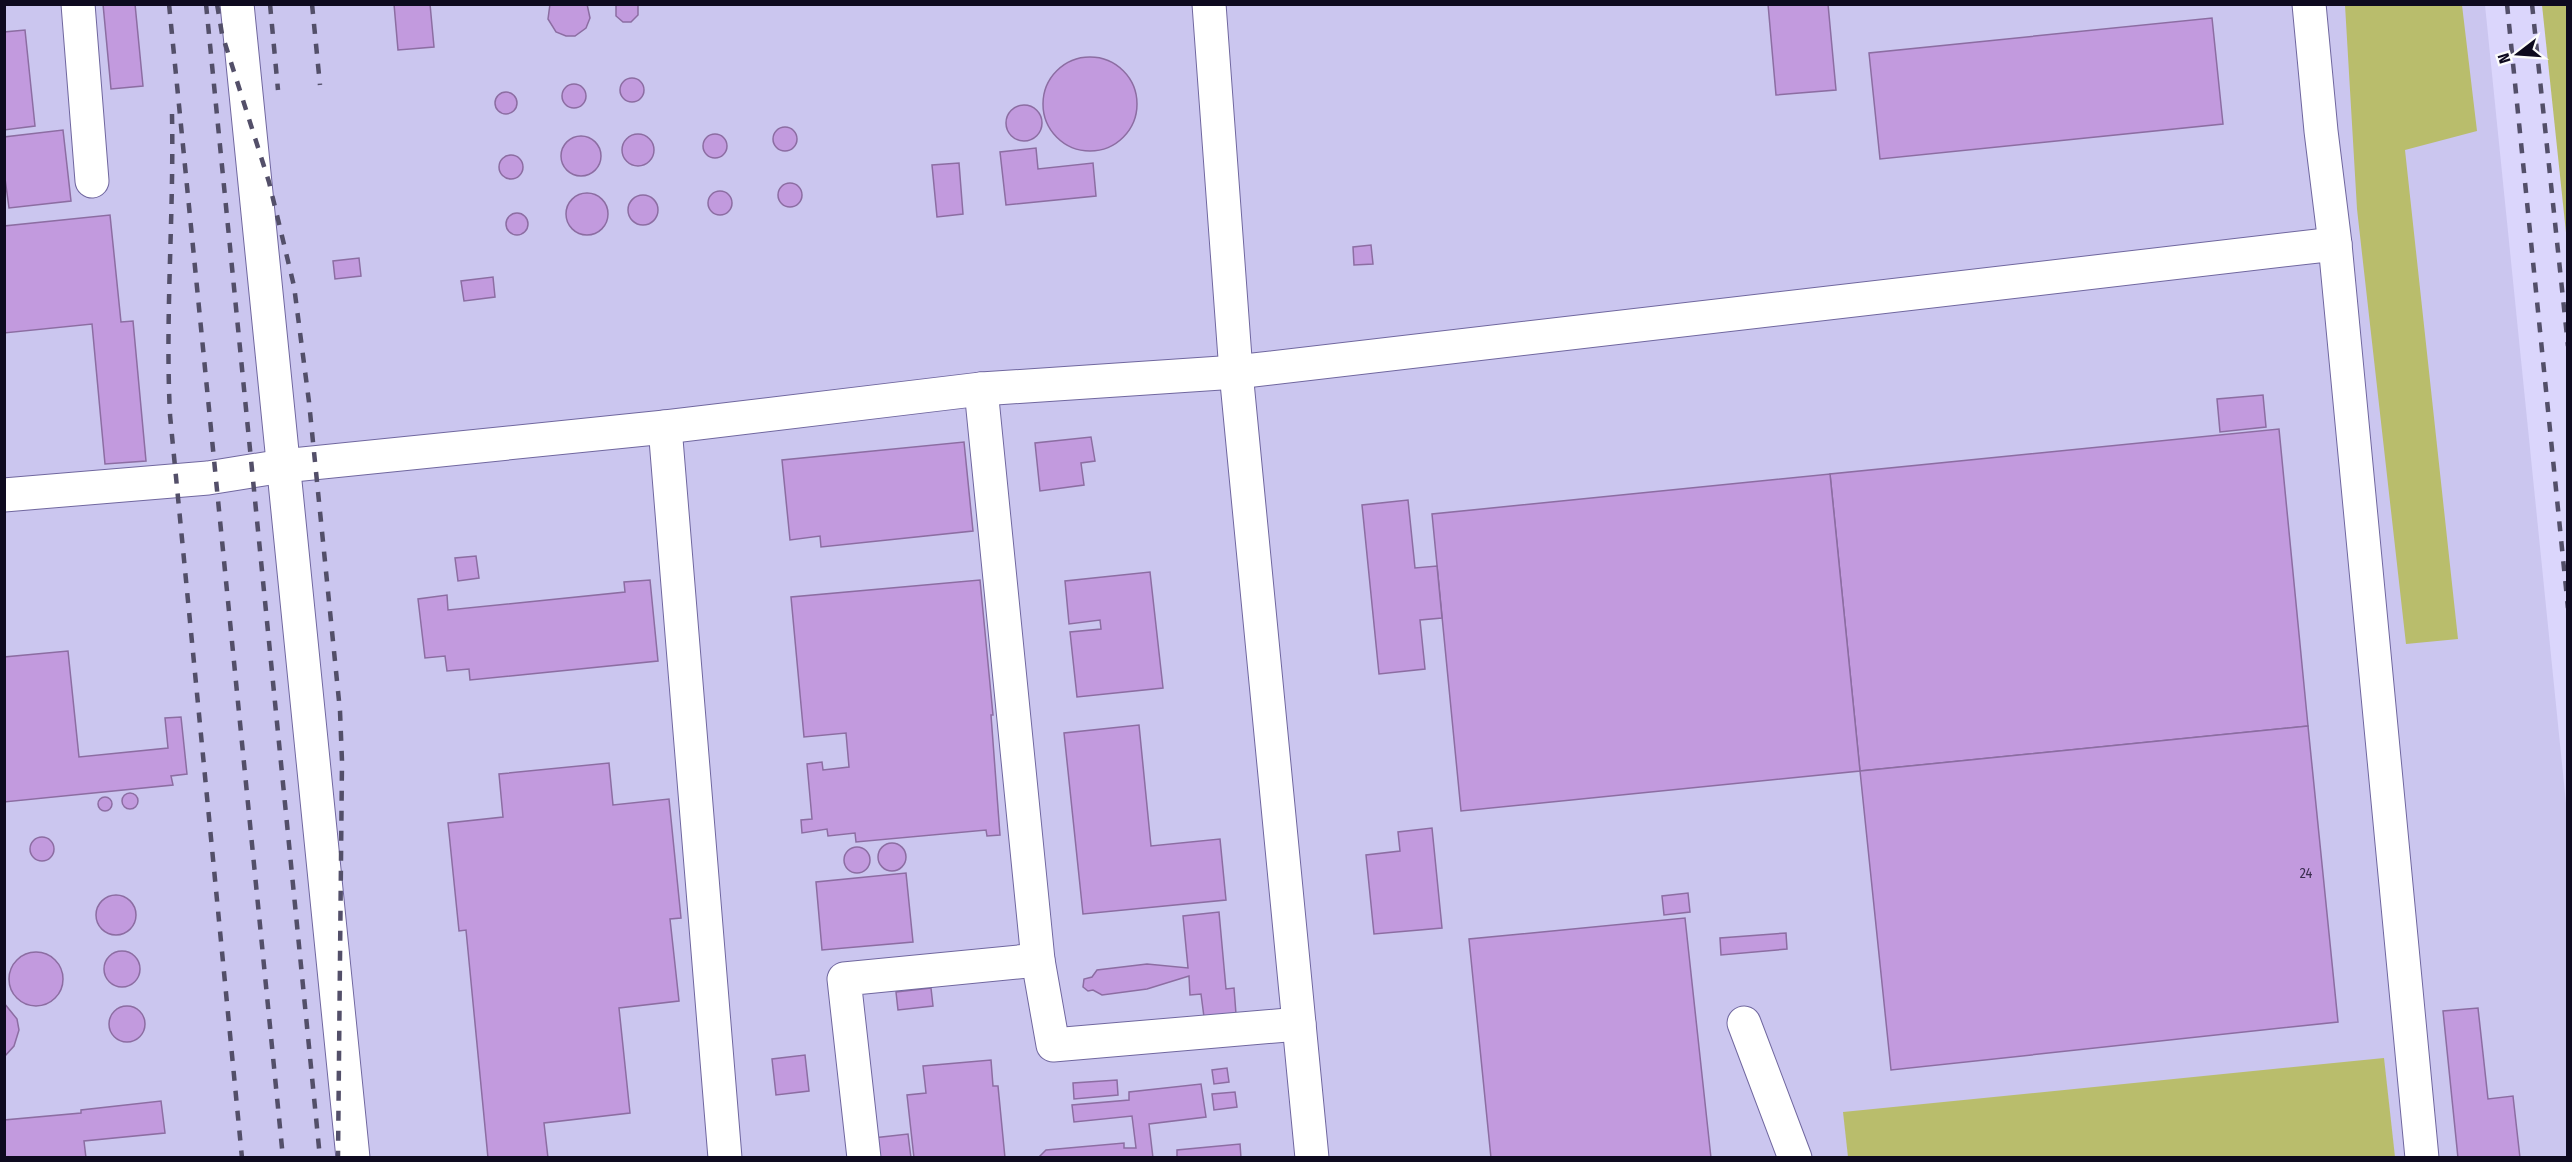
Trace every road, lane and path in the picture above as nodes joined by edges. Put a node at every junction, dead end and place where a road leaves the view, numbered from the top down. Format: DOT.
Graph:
graph roads {
  1 [pos="78,4"];
  2 [pos="237,4"];
  3 [pos="1209,4"];
  4 [pos="2309,4"];
  5 [pos="92,181"];
  6 [pos="2335,244"];
  7 [pos="1236,372"];
  8 [pos="981,389"];
  9 [pos="665,427"];
  10 [pos="283,466"];
  11 [pos="4,495"];
  12 [pos="1038,960"];
  13 [pos="1744,1023"];
  14 [pos="1299,1024"];
  15 [pos="353,1158"];
  16 [pos="725,1158"];
  17 [pos="864,1158"];
  18 [pos="1312,1158"];
  19 [pos="1795,1158"];
  20 [pos="2422,1158"];
  1 -- 5 [label="lane"];
  2 -- 10 [label="lane"];
  3 -- 7 [label="lane"];
  4 -- 6 [label="lane"];
  6 -- 7 [label="lane"];
  6 -- 20 [label="lane"];
  7 -- 8 [label="lane"];
  7 -- 14 [label="lane"];
  8 -- 9 [label="lane"];
  8 -- 12 [label="lane"];
  9 -- 10 [label="lane"];
  9 -- 16 [label="lane"];
  10 -- 11 [label="lane"];
  10 -- 15 [label="lane"];
  12 -- 14 [label="lane"];
  12 -- 17 [label="lane"];
  13 -- 19 [label="lane"];
  14 -- 18 [label="lane"];
}
